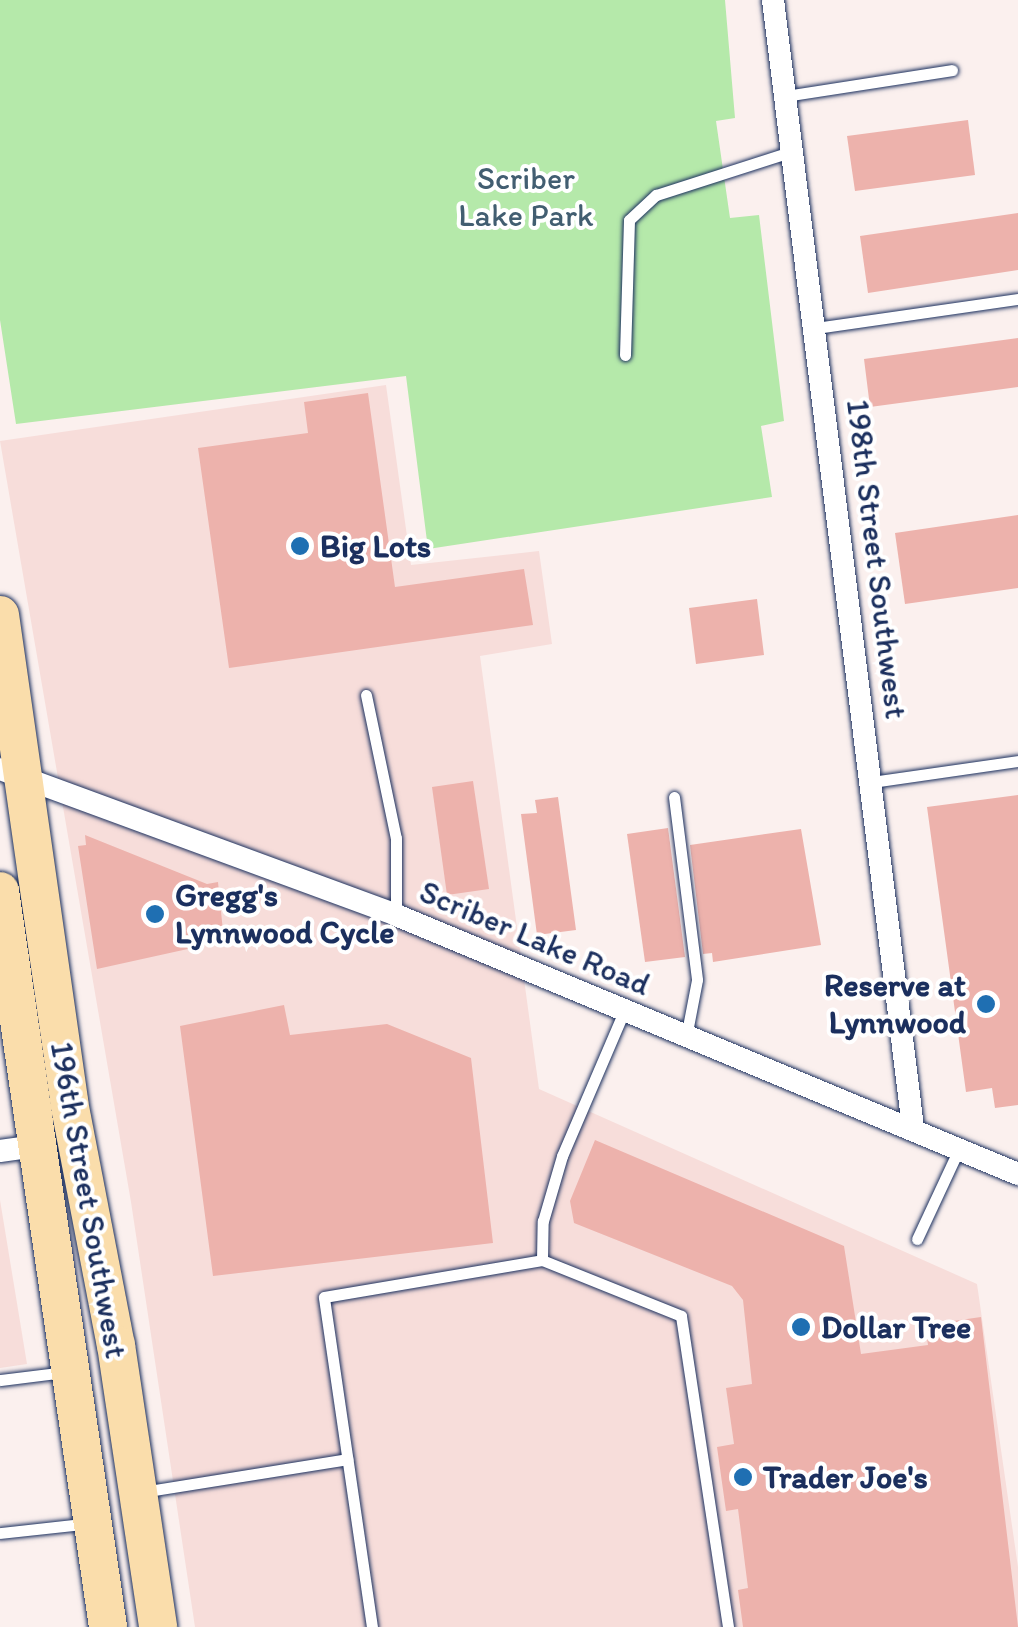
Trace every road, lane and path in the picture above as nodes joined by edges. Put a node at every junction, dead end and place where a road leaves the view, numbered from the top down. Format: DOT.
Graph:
graph roads {
  1 [pos="773,0"];
  2 [pos="952,70"];
  3 [pos="784,96"];
  4 [pos="790,152"];
  5 [pos="1018,299"];
  6 [pos="816,328"];
  7 [pos="625,355"];
  8 [pos="0,614"];
  9 [pos="366,695"];
  10 [pos="1018,761"];
  11 [pos="11,771"];
  12 [pos="872,782"];
  13 [pos="674,797"];
  14 [pos="2,912"];
  15 [pos="396,915"];
  16 [pos="8,1003"];
  17 [pos="624,1010"];
  18 [pos="686,1036"];
  19 [pos="913,1128"];
  20 [pos="18,1149"];
  21 [pos="959,1149"];
  22 [pos="1018,1174"];
  23 [pos="87,1195"];
  24 [pos="916,1239"];
  25 [pos="542,1260"];
  26 [pos="73,1372"];
  27 [pos="0,1380"];
  28 [pos="84,1440"];
  29 [pos="347,1459"];
  30 [pos="138,1492"];
  31 [pos="94,1522"];
  32 [pos="0,1533"];
  33 [pos="108,1627"];
  34 [pos="158,1627"];
  35 [pos="372,1627"];
  36 [pos="728,1627"];
  1 -- 3 [label="street, 198th Street Southwest"];
  2 -- 3 [label="lane"];
  3 -- 4 [label="street, 198th Street Southwest"];
  4 -- 6 [label="street, 198th Street Southwest"];
  4 -- 7 [label="lane"];
  5 -- 6 [label="lane"];
  6 -- 12 [label="street, 198th Street Southwest"];
  8 -- 11 [label="main road, 196th Street Southwest"];
  9 -- 15 [label="lane"];
  10 -- 12 [label="lane"];
  11 -- 15 [label="street, Scriber Lake Road"];
  11 -- 23 [label="main road, 196th Street Southwest"];
  12 -- 19 [label="street, 198th Street Southwest"];
  13 -- 18 [label="lane"];
  14 -- 16 [label="main road, 196th Street Southwest"];
  15 -- 17 [label="street, Scriber Lake Road"];
  16 -- 20 [label="main road, 196th Street Southwest"];
  17 -- 18 [label="street, Scriber Lake Road"];
  17 -- 25 [label="lane"];
  18 -- 19 [label="street, Scriber Lake Road"];
  19 -- 21 [label="street, Scriber Lake Road"];
  20 -- 23 [label="main road"];
  20 -- 26 [label="main road, 196th Street Southwest"];
  21 -- 22 [label="street, Scriber Lake Road"];
  21 -- 24 [label="lane"];
  23 -- 30 [label="main road, 196th Street Southwest"];
  25 -- 29 [label="lane"];
  25 -- 36 [label="lane"];
  26 -- 27 [label="lane"];
  26 -- 28 [label="main road, 196th Street Southwest"];
  28 -- 30 [label="main road"];
  28 -- 31 [label="main road, 196th Street Southwest"];
  29 -- 30 [label="lane"];
  29 -- 35 [label="lane"];
  30 -- 34 [label="main road, 196th Street Southwest"];
  31 -- 32 [label="lane"];
  31 -- 33 [label="main road, 196th Street Southwest"];
}
